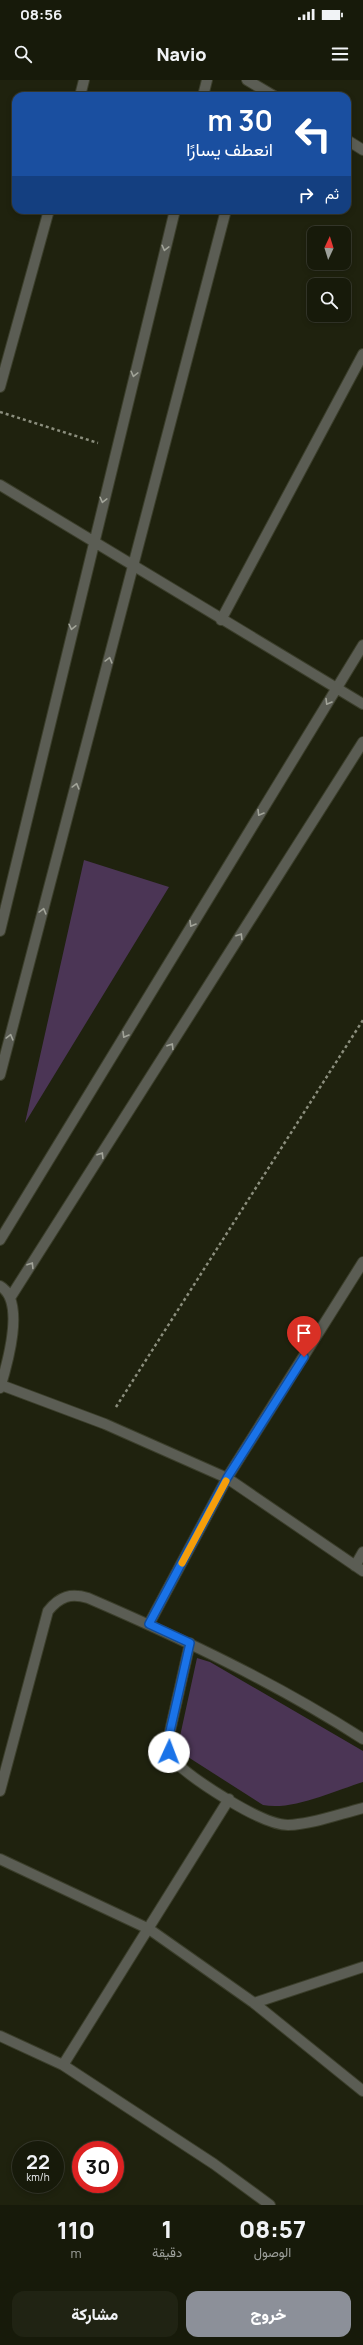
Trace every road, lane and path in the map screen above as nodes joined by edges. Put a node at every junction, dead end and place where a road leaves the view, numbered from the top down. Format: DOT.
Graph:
graph roads {
  1 [pos="84,80"];
  2 [pos="207,80"];
  3 [pos="247,80"];
  4 [pos="257,87"];
  5 [pos="81,92"];
  6 [pos="204,92"];
  7 [pos="266,92"];
  8 [pos="351,142"];
  9 [pos="363,150"];
  10 [pos="48,214"];
  11 [pos="174,214"];
  12 [pos="225,214"];
  13 [pos="363,354"];
  14 [pos="0,387"];
  15 [pos="0,412"];
  16 [pos="116,448"];
  17 [pos="0,485"];
  18 [pos="93,542"];
  19 [pos="133,567"];
  20 [pos="221,620"];
  21 [pos="363,645"];
  22 [pos="336,688"];
  23 [pos="363,704"];
  24 [pos="363,742"];
  25 [pos="0,931"];
  26 [pos="363,1020"];
  27 [pos="0,1075"];
  28 [pos="0,1240"];
  29 [pos="363,1262"];
  30 [pos="0,1286"];
  31 [pos="10,1298"];
  32 [pos="0,1387"];
  33 [pos="105,1424"];
  34 [pos="227,1478"];
  35 [pos="363,1552"];
  36 [pos="359,1568"];
  37 [pos="149,1624"];
  38 [pos="190,1643"];
  39 [pos="363,1739"];
  40 [pos="0,1791"];
  41 [pos="229,1799"];
  42 [pos="363,1808"];
  43 [pos="0,1859"];
  44 [pos="149,1929"];
  45 [pos="363,1967"];
  46 [pos="254,2003"];
  47 [pos="0,2036"];
  48 [pos="63,2065"];
  49 [pos="363,2091"];
  50 [pos="270,2205"];
  1 -- 5 [label="street"];
  2 -- 6 [label="street"];
  3 -- 4 [label="street"];
  4 -- 7 [label="street"];
  8 -- 9 [label="street"];
  10 -- 14 [label="street"];
  11 -- 16 [label="street, one-way"];
  12 -- 19 [label="street"];
  13 -- 20 [label="street"];
  15 -- 16 [label="path"];
  16 -- 18 [label="street, one-way"];
  17 -- 18 [label="street"];
  18 -- 19 [label="street"];
  18 -- 25 [label="street, one-way"];
  19 -- 20 [label="street"];
  27 -- 19 [label="street, one-way"];
  20 -- 22 [label="street"];
  21 -- 22 [label="street"];
  22 -- 23 [label="street"];
  22 -- 28 [label="street, one-way"];
  31 -- 24 [label="street, one-way"];
  26 -- 33 [label="path"];
  29 -- 34 [label="street"];
  30 -- 31 [label="street"];
  31 -- 32 [label="street"];
  32 -- 33 [label="street"];
  33 -- 34 [label="street"];
  34 -- 36 [label="street"];
  34 -- 37 [label="street"];
  35 -- 36 [label="street"];
  37 -- 38 [label="street"];
  37 -- 40 [label="street"];
  38 -- 39 [label="street"];
  38 -- 41 [label="street"];
  41 -- 42 [label="street"];
  41 -- 44 [label="street"];
  43 -- 44 [label="street"];
  44 -- 46 [label="street"];
  44 -- 48 [label="street"];
  45 -- 46 [label="street"];
  46 -- 49 [label="street"];
  47 -- 48 [label="street"];
  48 -- 50 [label="street"];
}
